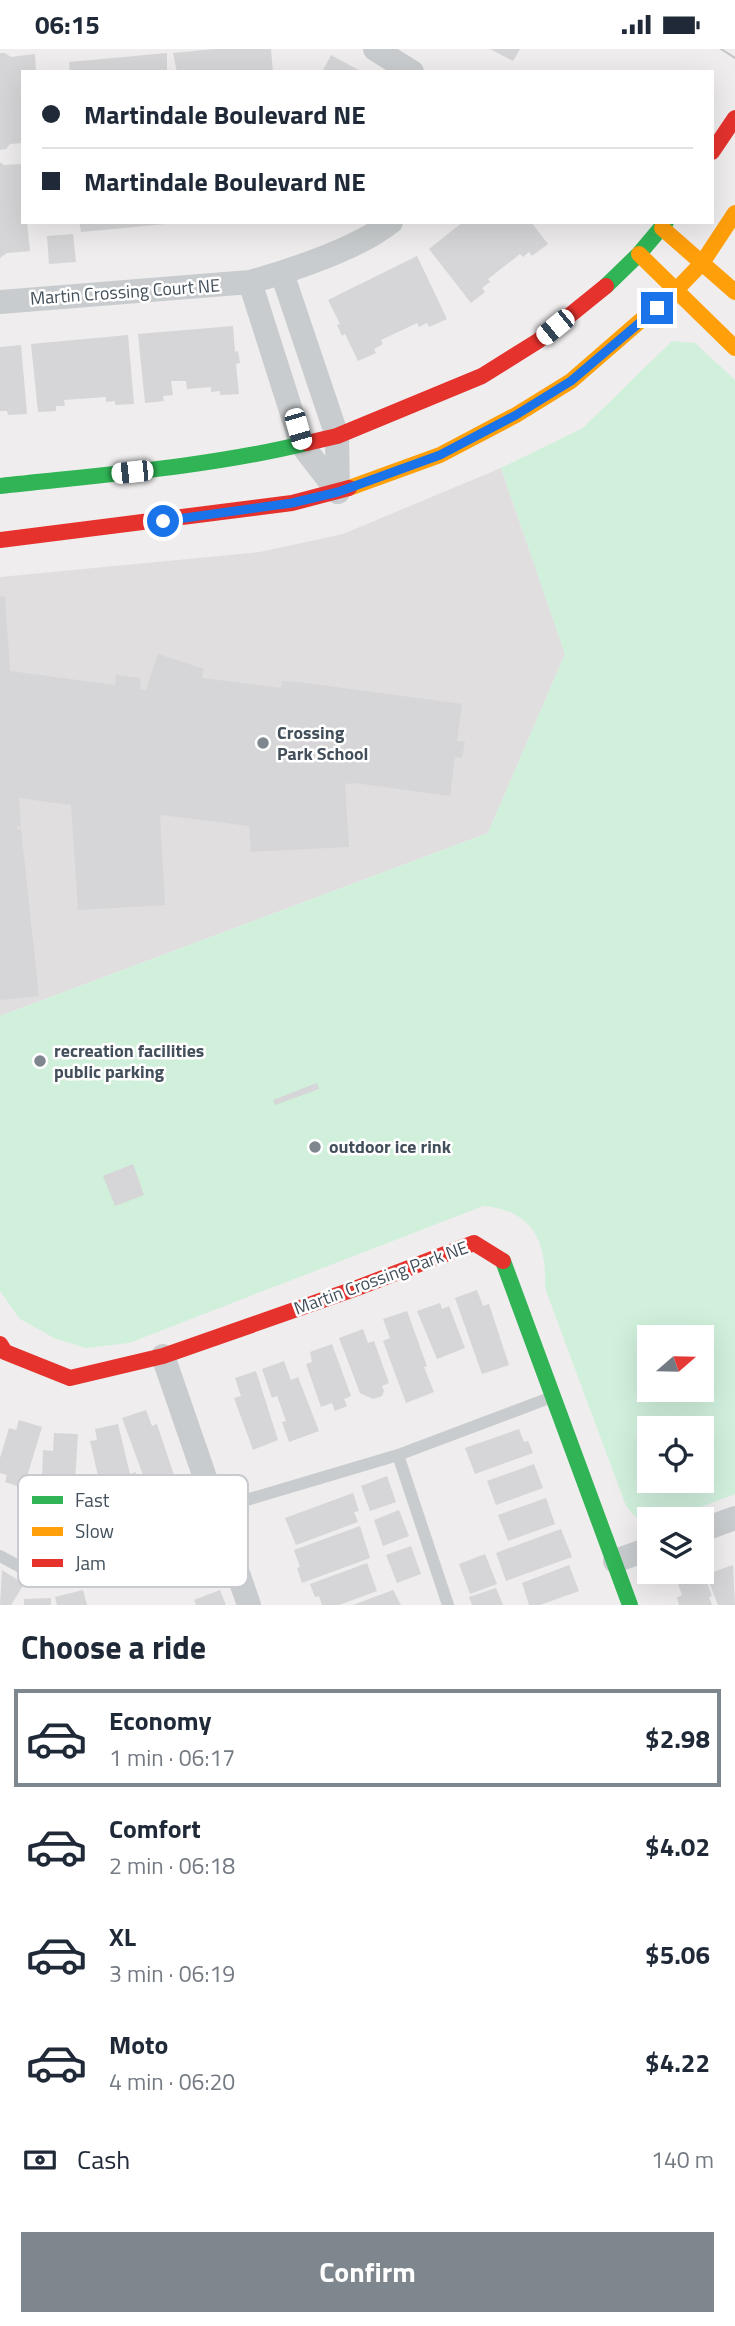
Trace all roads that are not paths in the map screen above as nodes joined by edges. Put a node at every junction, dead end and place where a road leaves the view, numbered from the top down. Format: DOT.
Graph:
graph roads {
  1 [pos="375,49"];
  2 [pos="409,70"];
  3 [pos="735,118"];
  4 [pos="714,149"];
  5 [pos="735,213"];
  6 [pos="388,224"];
  7 [pos="664,225"];
  8 [pos="639,254"];
  9 [pos="702,263"];
  10 [pos="282,273"];
  11 [pos="250,282"];
  12 [pos="677,289"];
  13 [pos="735,292"];
  14 [pos="0,302"];
  15 [pos="735,348"];
  16 [pos="337,436"];
  17 [pos="302,445"];
  18 [pos="0,486"];
  19 [pos="338,492"];
  20 [pos="0,540"];
  21 [pos="0,1344"];
  22 [pos="163,1356"];
  23 [pos="555,1396"];
  24 [pos="398,1455"];
  25 [pos="204,1475"];
  26 [pos="248,1500"];
  27 [pos="735,1518"];
  28 [pos="714,1526"];
  29 [pos="637,1553"];
  30 [pos="0,1556"];
  31 [pos="615,1561"];
  32 [pos="18,1566"];
  33 [pos="243,1587"];
  34 [pos="249,1605"];
  35 [pos="448,1605"];
  36 [pos="630,1605"];
  1 -- 2 [label="street"];
  3 -- 4 [label="street"];
  5 -- 9 [label="street"];
  6 -- 10 [label="street, Martin Crossing Court NE"];
  7 -- 8 [label="street"];
  7 -- 9 [label="street"];
  8 -- 12 [label="street"];
  8 -- 16 [label="street"];
  9 -- 12 [label="street"];
  9 -- 13 [label="street"];
  10 -- 11 [label="street, Martin Crossing Court NE"];
  10 -- 16 [label="street"];
  11 -- 14 [label="street, Martin Crossing Court NE"];
  11 -- 17 [label="street"];
  12 -- 15 [label="street"];
  12 -- 19 [label="street"];
  16 -- 17 [label="street"];
  16 -- 19 [label="street"];
  17 -- 18 [label="street"];
  17 -- 19 [label="street"];
  19 -- 20 [label="street"];
  21 -- 22 [label="street, Martin Crossing Park NE"];
  22 -- 23 [label="street, Martin Crossing Park NE"];
  22 -- 25 [label="street"];
  23 -- 24 [label="lane"];
  23 -- 31 [label="street, Martin Crossing Park NE"];
  24 -- 26 [label="lane"];
  24 -- 35 [label="lane"];
  27 -- 28 [label="street"];
  29 -- 31 [label="street"];
  30 -- 32 [label="lane"];
  31 -- 36 [label="street, Martin Crossing Park NE"];
  33 -- 34 [label="street"];
}
